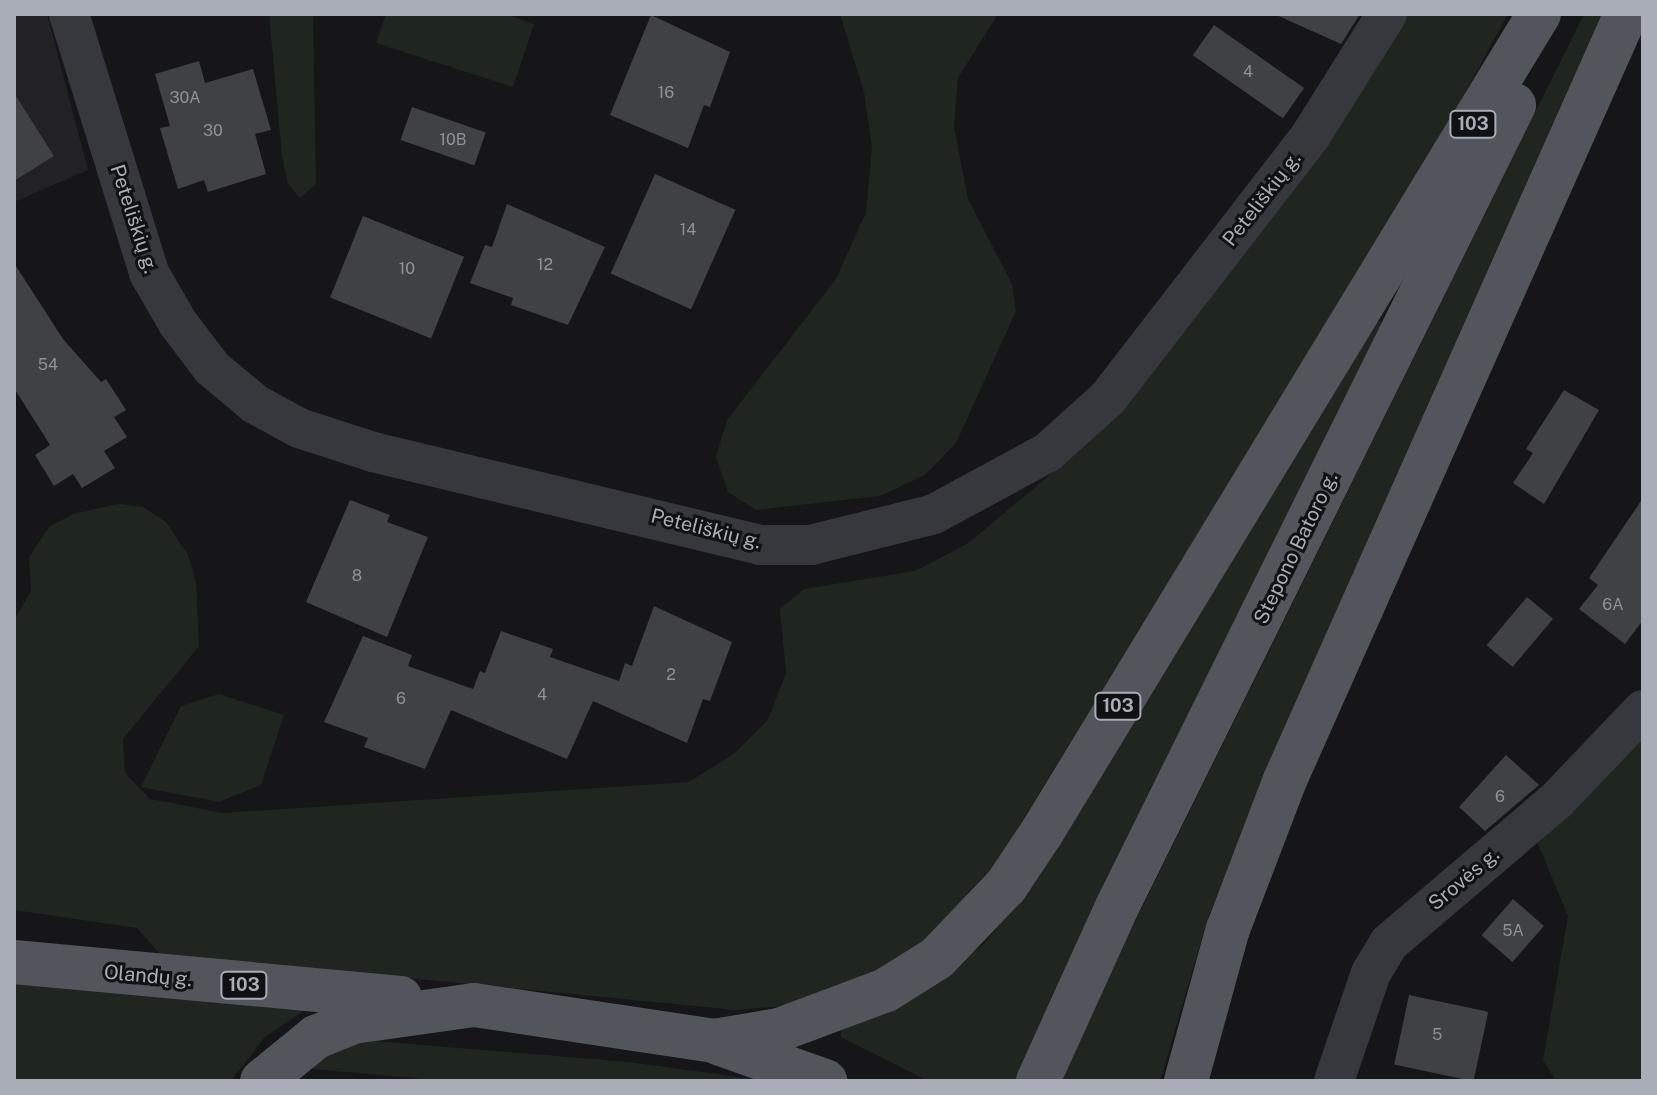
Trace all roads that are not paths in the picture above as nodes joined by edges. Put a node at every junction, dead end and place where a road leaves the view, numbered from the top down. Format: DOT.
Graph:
graph roads {
  1 [pos="69,14"];
  2 [pos="1539,14"];
  3 [pos="1553,14"];
  4 [pos="1626,14"];
  5 [pos="1385,18"];
  6 [pos="1643,710"];
  7 [pos="14,962"];
  8 [pos="474,1005"];
  9 [pos="714,1041"];
  10 [pos="262,1081"];
  11 [pos="825,1081"];
  12 [pos="1038,1081"];
  13 [pos="1186,1081"];
  14 [pos="1334,1081"];
  1 -- 5 [label="street, Peteliškių g."];
  2 -- 9 [label="main road, 103"];
  3 -- 12 [label="main road, Stepono Batoro g."];
  4 -- 13 [label="main road"];
  6 -- 14 [label="street, Srovės g."];
  7 -- 8 [label="main road, Olandų g. / 103"];
  8 -- 9 [label="main road, 103"];
  8 -- 10 [label="main road, 103"];
  9 -- 11 [label="main road"];
}
